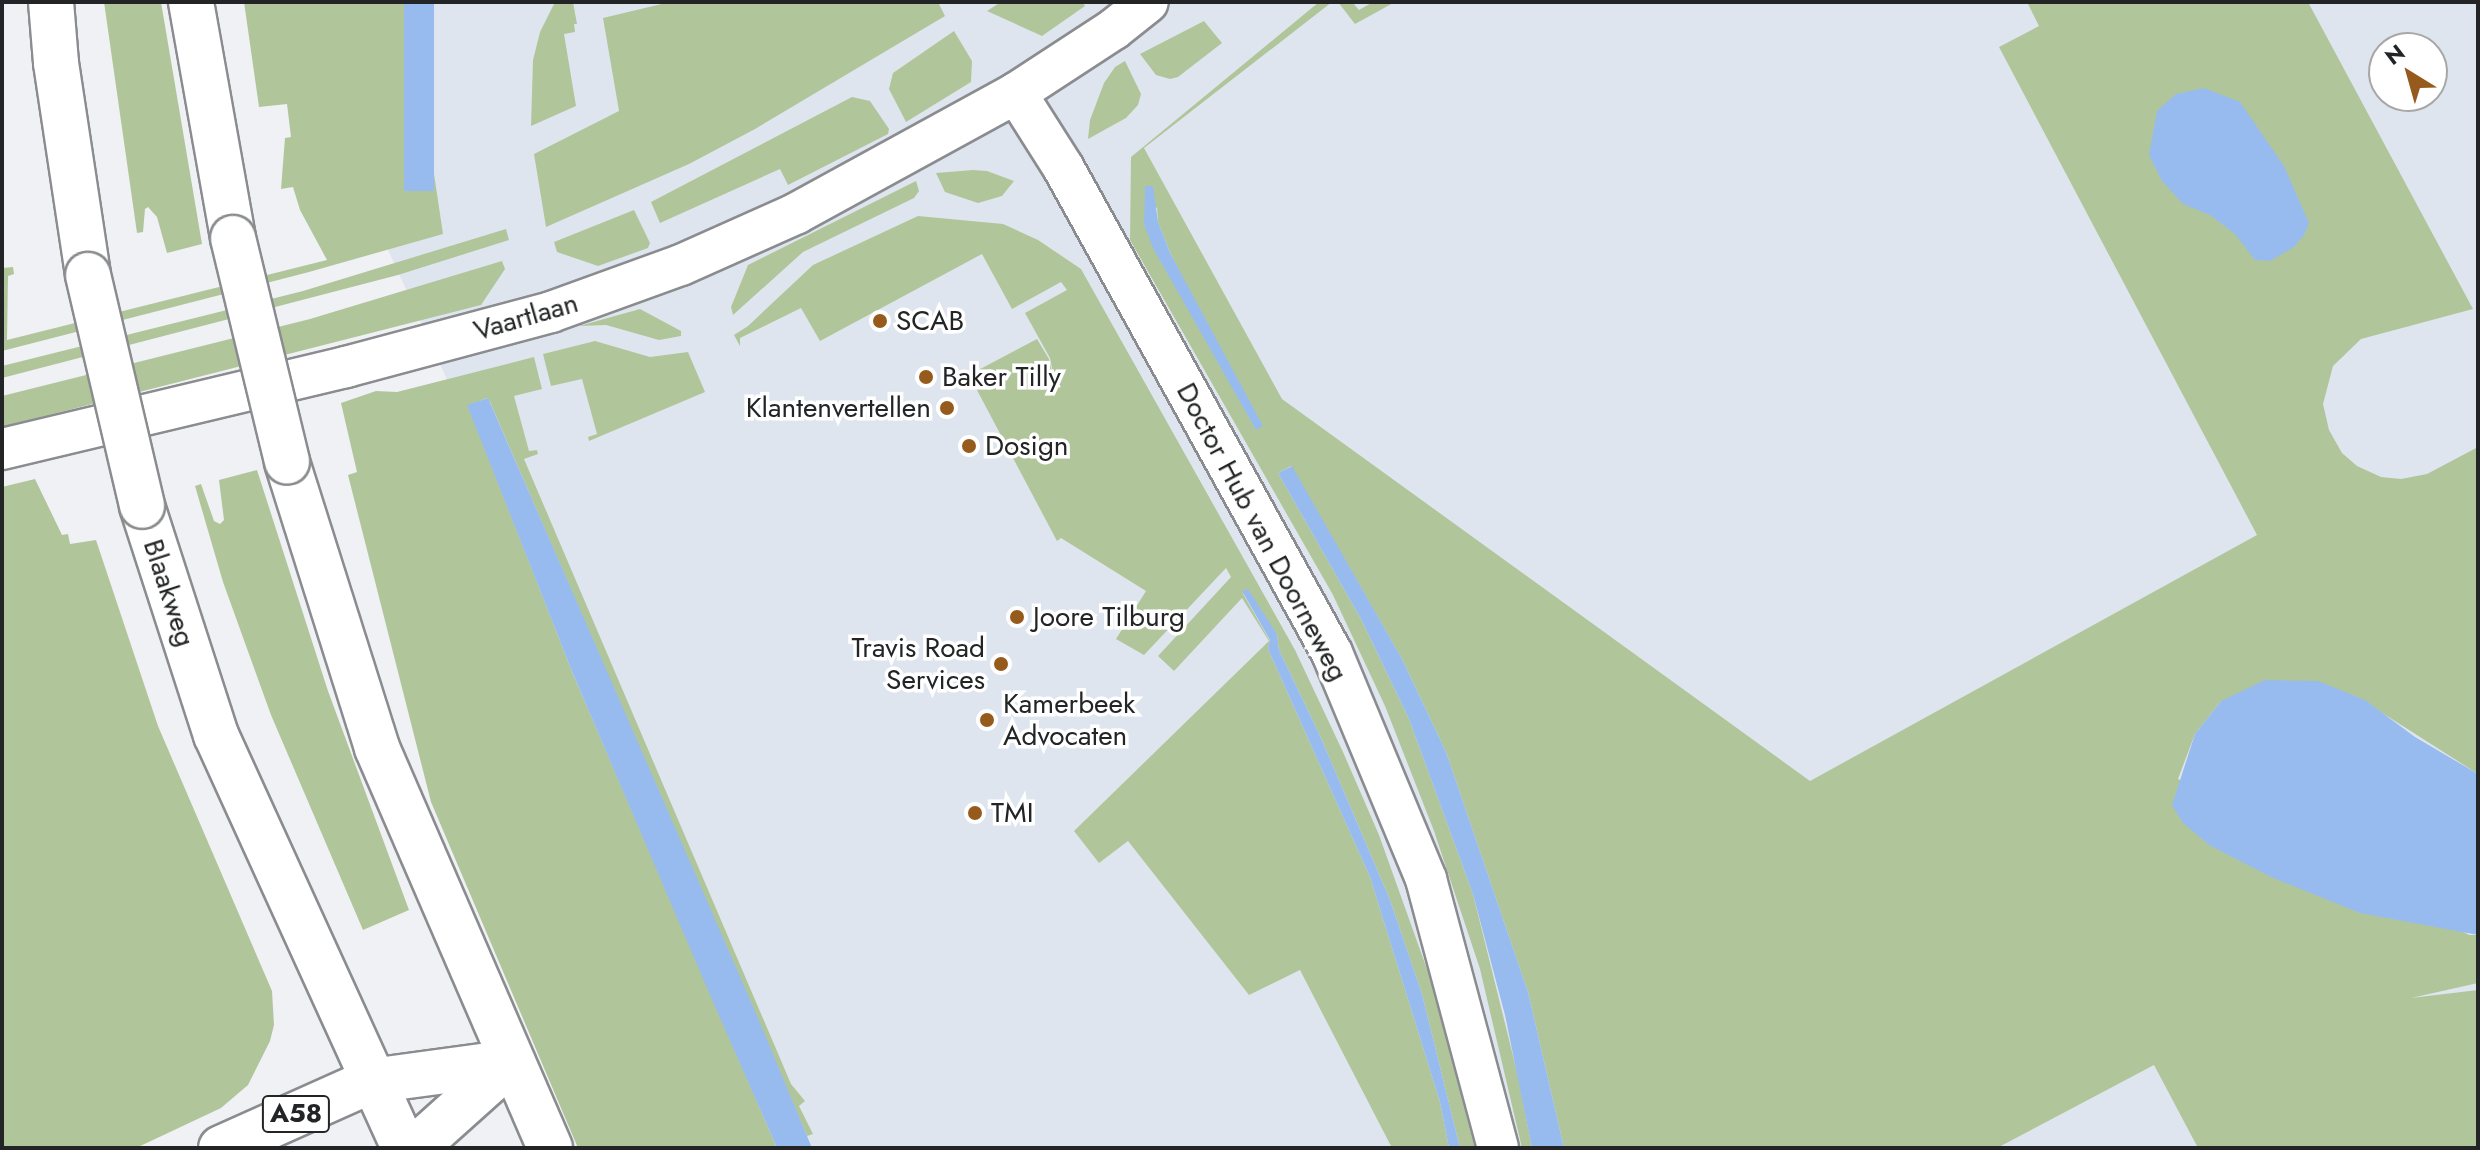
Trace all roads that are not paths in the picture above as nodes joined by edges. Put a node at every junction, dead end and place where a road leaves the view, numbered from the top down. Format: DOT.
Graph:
graph roads {
  1 [pos="51,2"];
  2 [pos="191,2"];
  3 [pos="1148,2"];
  4 [pos="1016,93"];
  5 [pos="2,449"];
  6 [pos="511,1062"];
  7 [pos="371,1081"];
  8 [pos="221,1148"];
  9 [pos="404,1148"];
  10 [pos="415,1148"];
  11 [pos="550,1148"];
  12 [pos="1498,1148"];
  1 -- 7 [label="main road, Blaakweg, bridge"];
  2 -- 6 [label="main road, bridge"];
  3 -- 4 [label="street"];
  4 -- 5 [label="street, Vaartlaan"];
  4 -- 12 [label="street, Doctor Hub van Doorneweg"];
  6 -- 7 [label="main road"];
  6 -- 10 [label="main road"];
  6 -- 11 [label="main road"];
  7 -- 8 [label="main road, A58"];
  7 -- 9 [label="main road, Blaakweg"];
}
